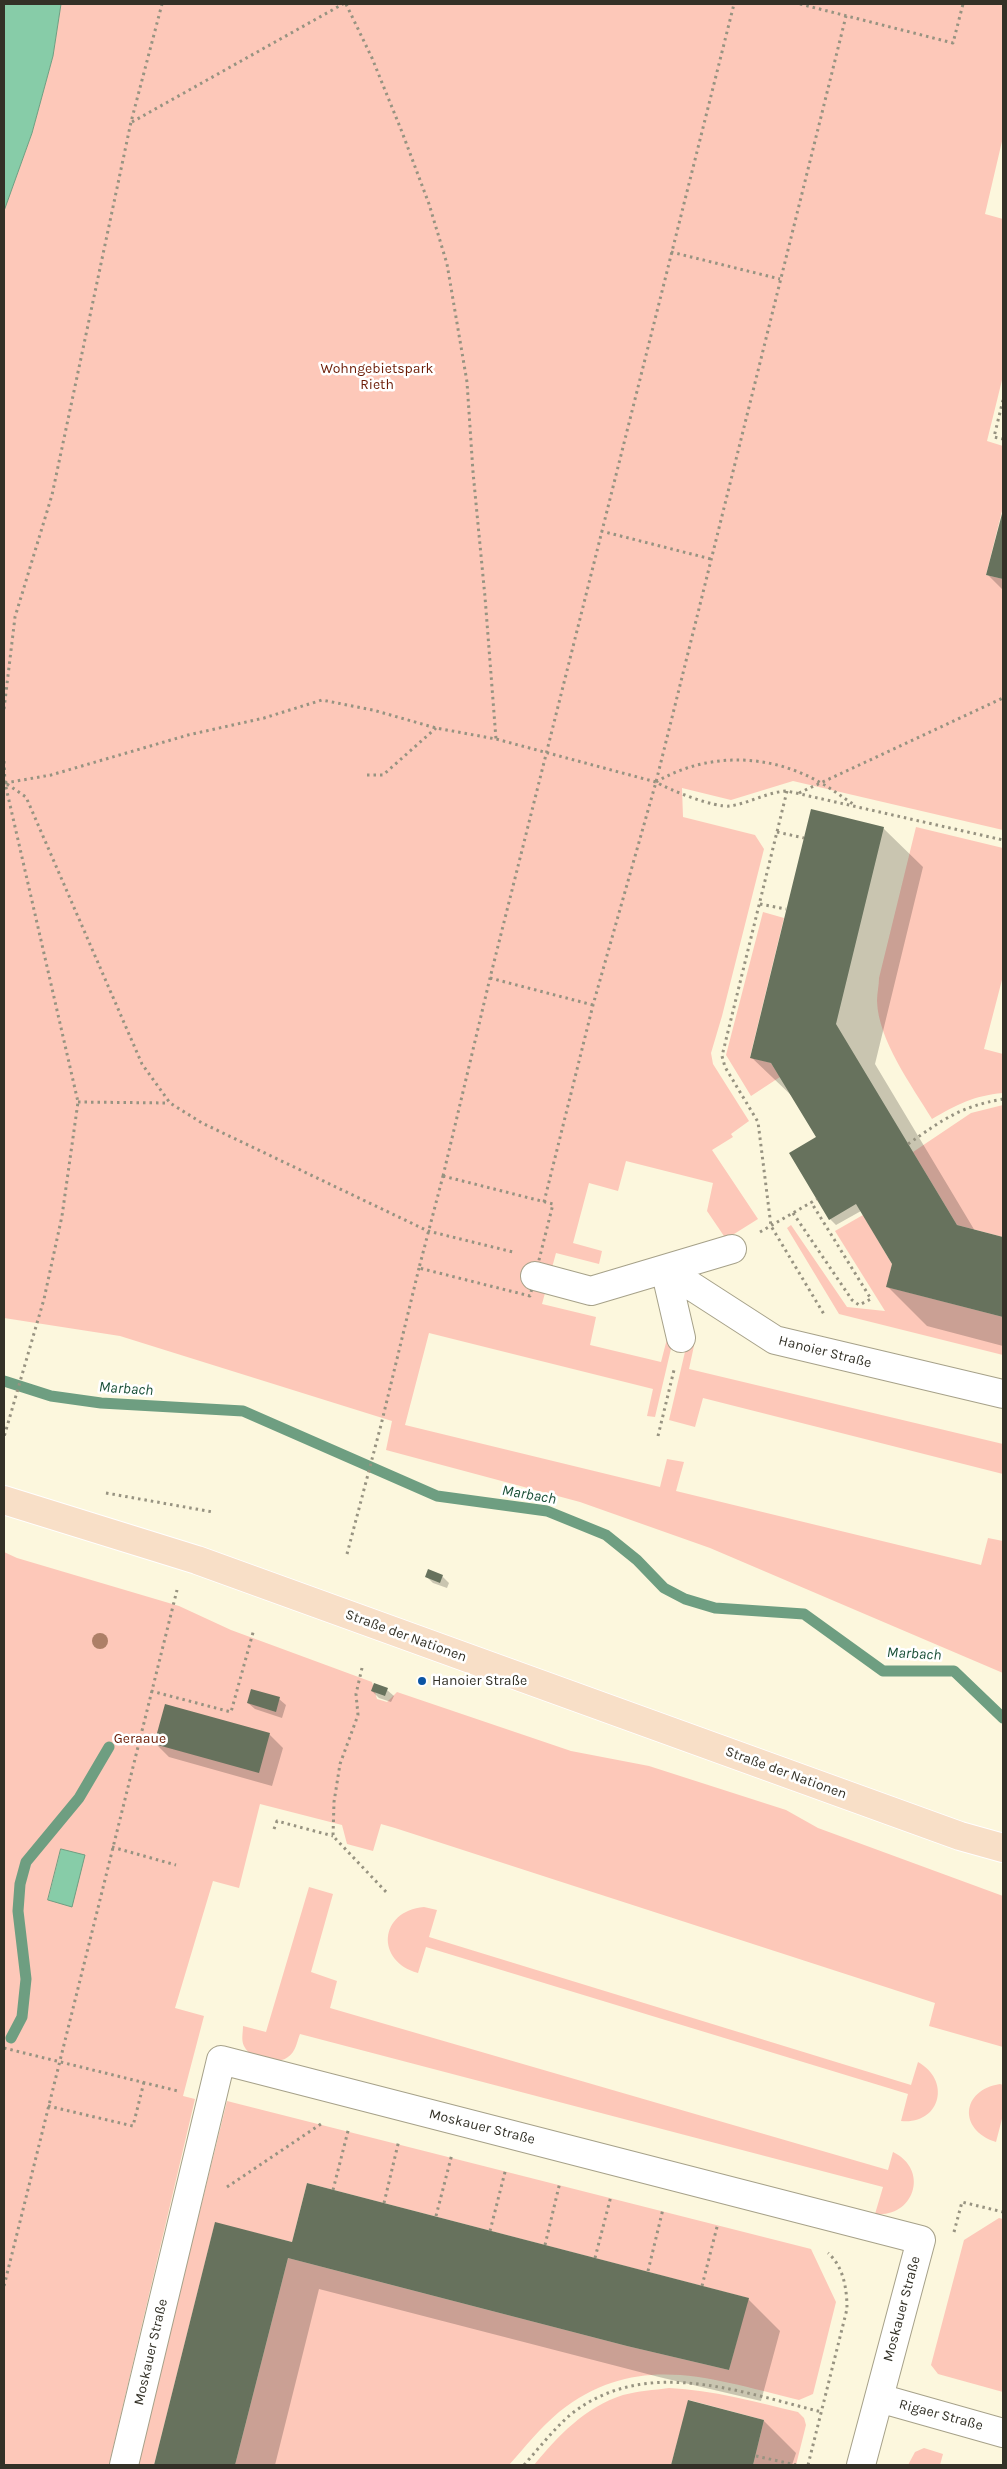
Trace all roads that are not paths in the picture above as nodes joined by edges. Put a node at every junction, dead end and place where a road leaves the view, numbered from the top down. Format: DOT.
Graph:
graph roads {
  1 [pos="732,1249"];
  2 [pos="531,1261"];
  3 [pos="665,1269"];
  4 [pos="681,1338"];
  5 [pos="1003,1394"];
  6 [pos="4,1500"];
  7 [pos="1003,1848"];
  8 [pos="879,2398"];
  9 [pos="1003,2432"];
  10 [pos="124,2465"];
  11 [pos="861,2465"];
  1 -- 3 [label="street"];
  2 -- 3 [label="street"];
  3 -- 4 [label="street"];
  3 -- 5 [label="street, Hanoier Straße"];
  6 -- 7 [label="main road, Straße der Nationen"];
  8 -- 9 [label="street, Rigaer Straße"];
  8 -- 10 [label="street, Moskauer Straße"];
  8 -- 11 [label="street, Moskauer Straße"];
}
